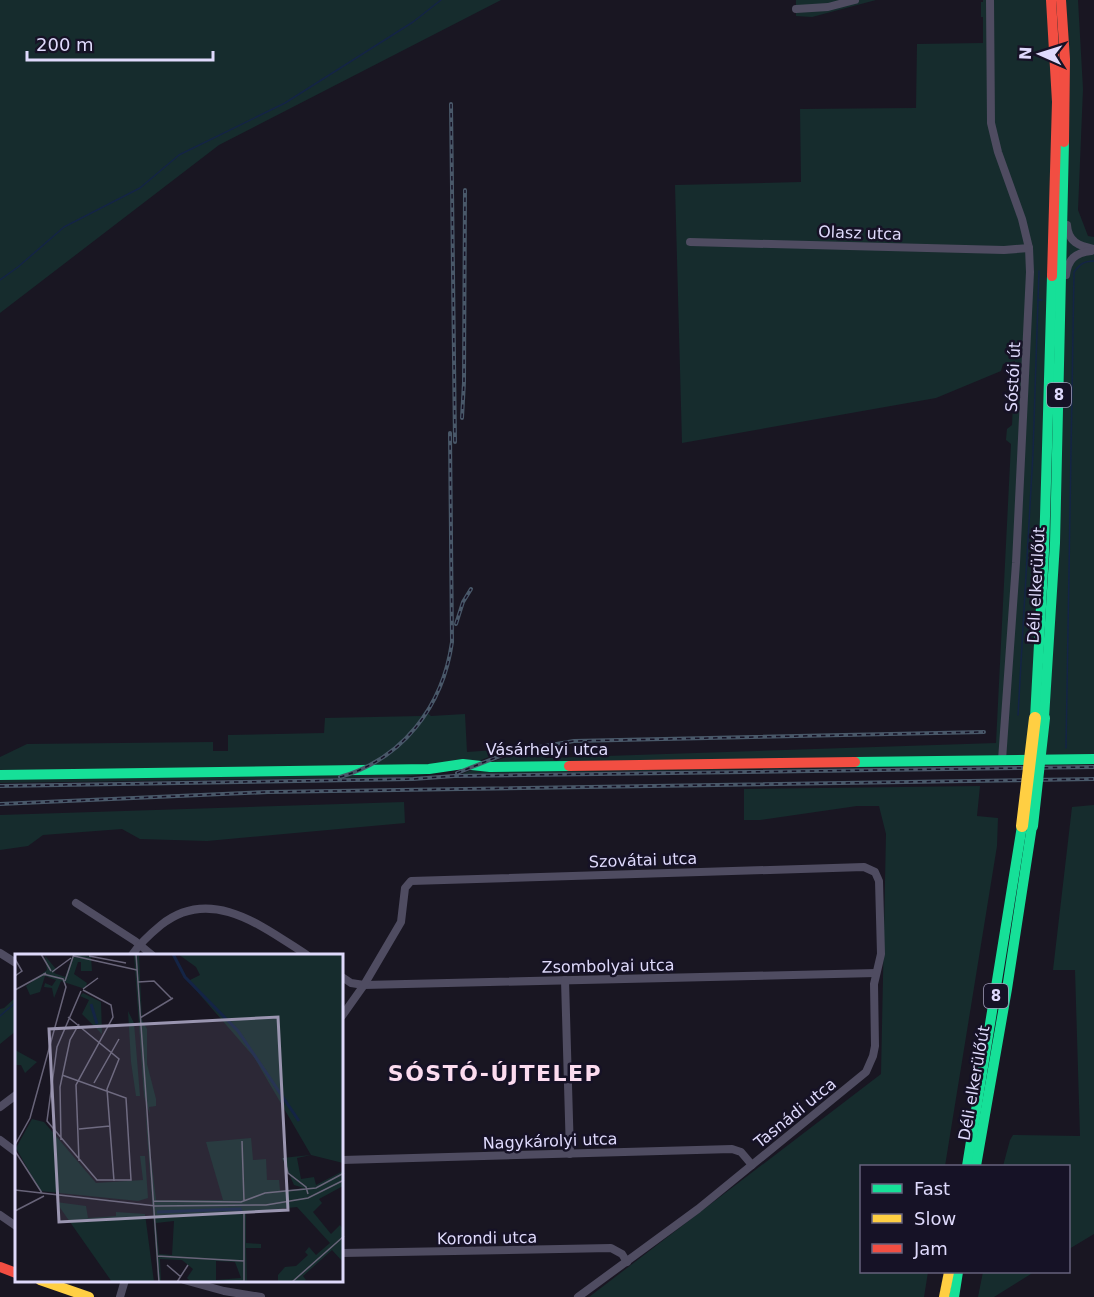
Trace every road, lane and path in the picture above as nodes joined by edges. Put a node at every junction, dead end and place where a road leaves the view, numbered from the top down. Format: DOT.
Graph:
graph roads {
  1 [pos="855,0"];
  2 [pos="990,0"];
  3 [pos="1052,0"];
  4 [pos="1061,0"];
  5 [pos="796,9"];
  6 [pos="1063,182"];
  7 [pos="690,242"];
  8 [pos="1029,248"];
  9 [pos="1094,250"];
  10 [pos="1061,312"];
  11 [pos="1039,718"];
  12 [pos="1094,759"];
  13 [pos="1002,760"];
  14 [pos="0,775"];
  15 [pos="1027,826"];
  16 [pos="875,872"];
  17 [pos="76,903"];
  18 [pos="139,945"];
  19 [pos="0,953"];
  20 [pos="133,954"];
  21 [pos="151,954"];
  22 [pos="305,954"];
  23 [pos="15,962"];
  24 [pos="876,973"];
  25 [pos="344,978"];
  26 [pos="566,980"];
  27 [pos="364,985"];
  28 [pos="344,1013"];
  29 [pos="15,1096"];
  30 [pos="0,1107"];
  31 [pos="0,1140"];
  32 [pos="15,1151"];
  33 [pos="570,1154"];
  34 [pos="344,1160"];
  35 [pos="752,1165"];
  36 [pos="968,1165"];
  37 [pos="976,1165"];
  38 [pos="0,1215"];
  39 [pos="15,1225"];
  40 [pos="344,1253"];
  41 [pos="627,1262"];
  42 [pos="0,1267"];
  43 [pos="15,1273"];
  44 [pos="949,1273"];
  45 [pos="958,1273"];
  46 [pos="43,1282"];
  47 [pos="125,1282"];
  48 [pos="188,1282"];
  49 [pos="90,1297"];
  50 [pos="120,1297"];
  51 [pos="261,1297"];
  52 [pos="578,1297"];
  53 [pos="944,1297"];
  54 [pos="954,1297"];
  1 -- 5 [label="street"];
  2 -- 8 [label="street, Sóstói út"];
  3 -- 11 [label="main road, Déli elkerülőút / 8"];
  4 -- 6 [label="main road, Déli elkerülőút / 8"];
  6 -- 9 [label="street"];
  6 -- 10 [label="main road, Déli elkerülőút / 8"];
  7 -- 8 [label="street, Olasz utca"];
  8 -- 13 [label="street, Sóstói út"];
  9 -- 10 [label="street"];
  10 -- 11 [label="main road, Déli elkerülőút / 8"];
  11 -- 15 [label="main road, Déli elkerülőút / 8, bridge"];
  12 -- 13 [label="main road, Vásárhelyi utca"];
  13 -- 14 [label="main road, Vásárhelyi utca"];
  15 -- 36 [label="main road, Déli elkerülőút / 8"];
  15 -- 37 [label="main road, Déli elkerülőút / 8"];
  16 -- 24 [label="street, Tasnádi utca"];
  16 -- 27 [label="street, Szovátai utca"];
  17 -- 18 [label="street"];
  18 -- 20 [label="street"];
  18 -- 21 [label="street"];
  18 -- 22 [label="street"];
  19 -- 23 [label="street"];
  24 -- 26 [label="street, Zsombolyai utca"];
  24 -- 35 [label="street, Tasnádi utca"];
  25 -- 27 [label="street, Zsombolyai utca"];
  26 -- 27 [label="street, Zsombolyai utca"];
  26 -- 33 [label="street"];
  27 -- 28 [label="street"];
  29 -- 30 [label="street"];
  31 -- 32 [label="street"];
  33 -- 34 [label="street, Nagykárolyi utca"];
  33 -- 35 [label="street, Nagykárolyi utca"];
  35 -- 41 [label="street, Tasnádi utca"];
  38 -- 39 [label="street"];
  40 -- 41 [label="street, Korondi utca"];
  41 -- 52 [label="street, Tasnádi utca"];
  42 -- 43 [label="main road"];
  44 -- 53 [label="main road"];
  45 -- 54 [label="main road"];
  46 -- 49 [label="main road"];
  47 -- 50 [label="street"];
  48 -- 51 [label="street"];
}
